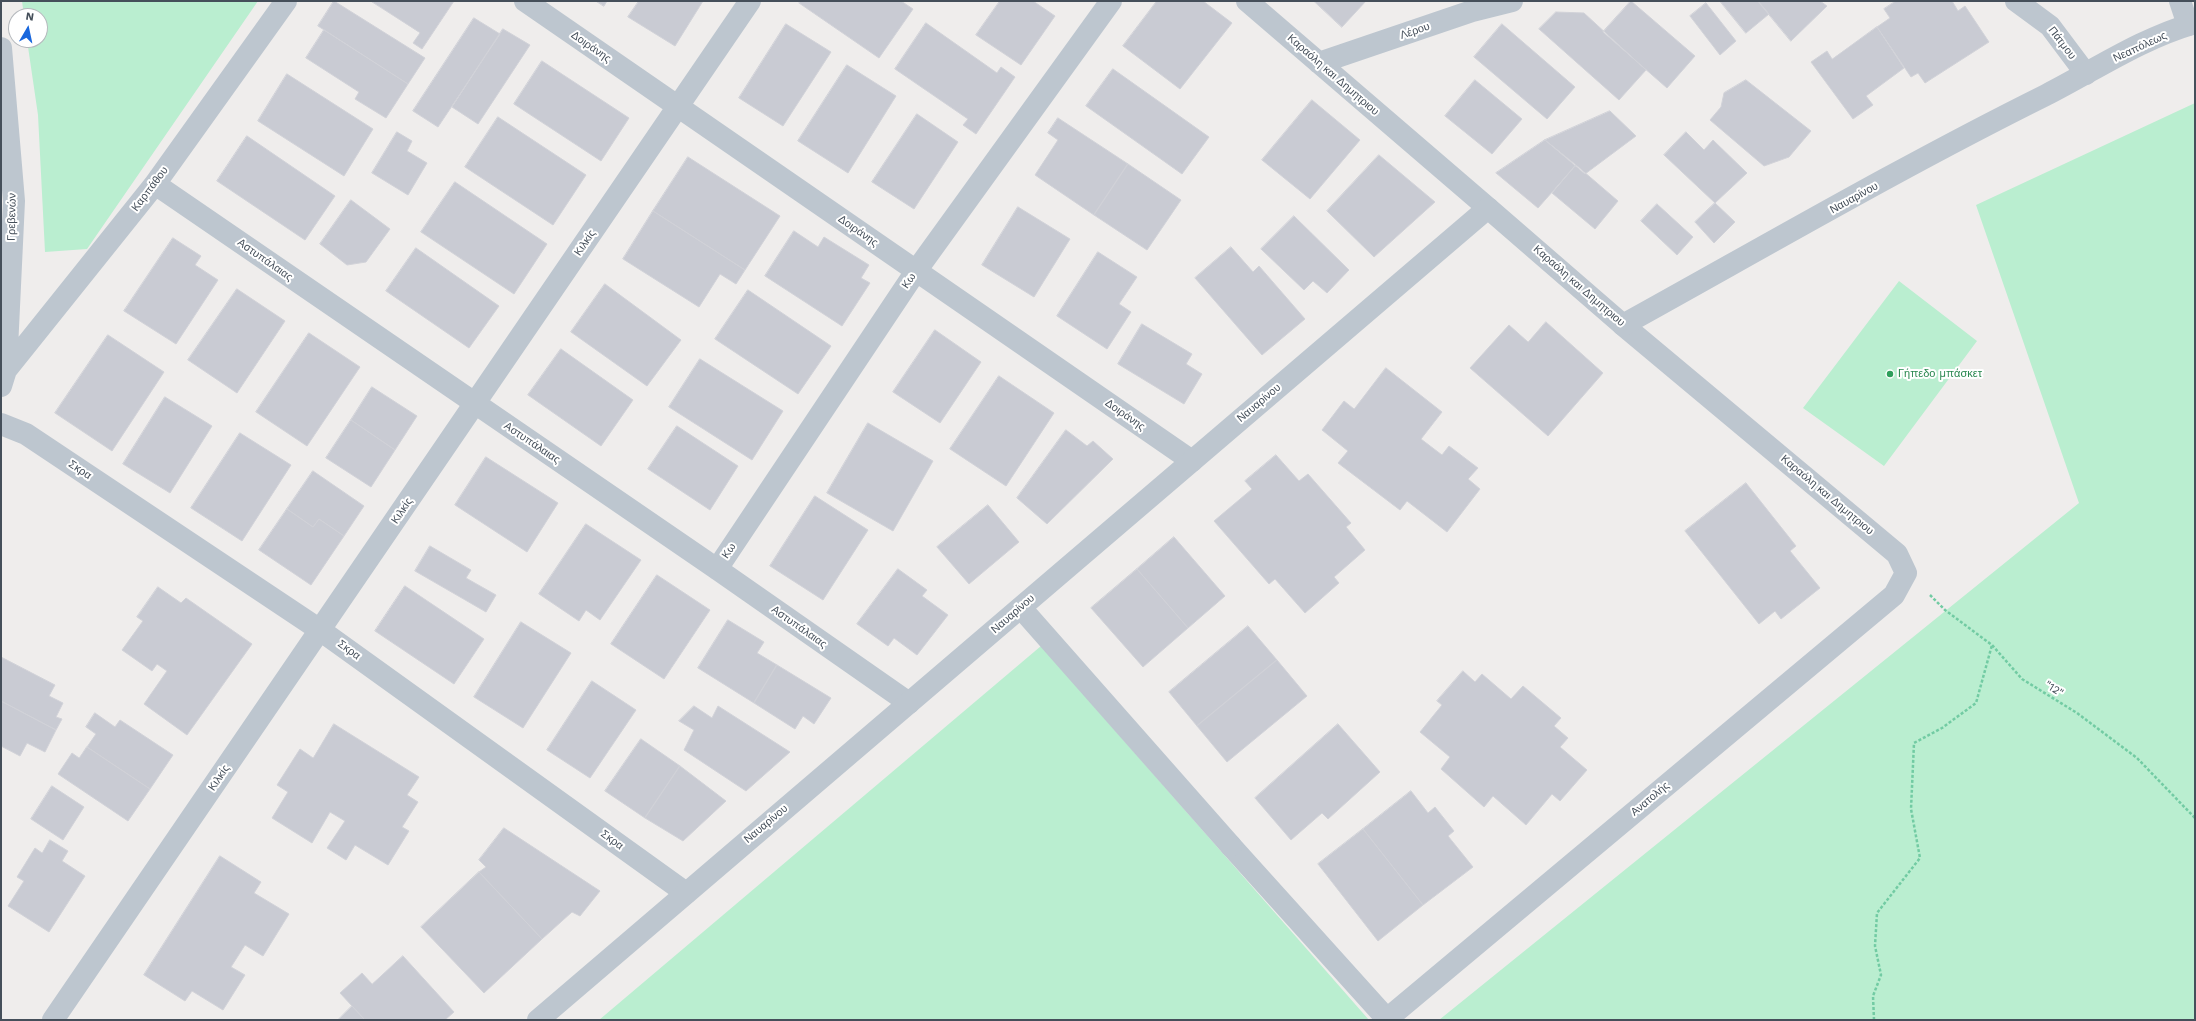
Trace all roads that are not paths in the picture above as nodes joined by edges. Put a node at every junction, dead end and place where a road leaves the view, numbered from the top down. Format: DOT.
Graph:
graph roads {
  1 [pos="286,1"];
  2 [pos="525,1"];
  3 [pos="750,1"];
  4 [pos="1111,1"];
  5 [pos="1247,1"];
  6 [pos="1512,1"];
  7 [pos="2016,1"];
  8 [pos="2180,1"];
  9 [pos="1471,6"];
  10 [pos="2192,24"];
  11 [pos="1,48"];
  12 [pos="1319,63"];
  13 [pos="2086,74"];
  14 [pos="678,107"];
  15 [pos="155,184"];
  16 [pos="1488,208"];
  17 [pos="916,271"];
  18 [pos="1623,324"];
  19 [pos="4,378"];
  20 [pos="474,404"];
  21 [pos="1,424"];
  22 [pos="1192,461"];
  23 [pos="717,569"];
  24 [pos="1906,573"];
  25 [pos="1021,608"];
  26 [pos="320,630"];
  27 [pos="909,703"];
  28 [pos="686,893"];
  29 [pos="1387,1019"];
  30 [pos="53,1020"];
  31 [pos="538,1020"];
  1 -- 15 [label="street, Καρπάθου"];
  2 -- 14 [label="street, Δοιράνης"];
  3 -- 14 [label="street, Κιλκίς"];
  4 -- 17 [label="street, Κω"];
  5 -- 12 [label="street, Καραόλη και Δημητριου"];
  6 -- 9 [label="street, Λέρου"];
  7 -- 13 [label="street, Πάτμου"];
  8 -- 10 [label="street"];
  9 -- 12 [label="street, Λέρου"];
  10 -- 13 [label="street, Νεαπόλεως"];
  11 -- 19 [label="street, Γρεβενών"];
  12 -- 16 [label="street, Καραόλη και Δημητριου"];
  13 -- 18 [label="street, Ναυαρίνου"];
  14 -- 17 [label="street, Δοιράνης"];
  14 -- 20 [label="street, Κιλκίς"];
  15 -- 19 [label="street, Καρπάθου"];
  15 -- 20 [label="street, Αστυπάλαιας"];
  16 -- 18 [label="street, Καραόλη και Δημητριου"];
  16 -- 22 [label="street, Ναυαρίνου"];
  17 -- 22 [label="street, Δοιράνης"];
  17 -- 23 [label="street, Κω"];
  18 -- 24 [label="street, Καραόλη και Δημητριου"];
  20 -- 23 [label="street, Αστυπάλαιας"];
  20 -- 26 [label="street, Κιλκίς"];
  21 -- 26 [label="street, Σκρα"];
  22 -- 25 [label="street, Ναυαρίνου"];
  23 -- 27 [label="street, Αστυπάλαιας"];
  24 -- 29 [label="street, Ανατολής"];
  25 -- 27 [label="street, Ναυαρίνου"];
  25 -- 29 [label="street"];
  26 -- 28 [label="street, Σκρα"];
  26 -- 30 [label="street, Κιλκίς"];
  27 -- 28 [label="street, Ναυαρίνου"];
  28 -- 31 [label="street, Ναυαρίνου"];
}
